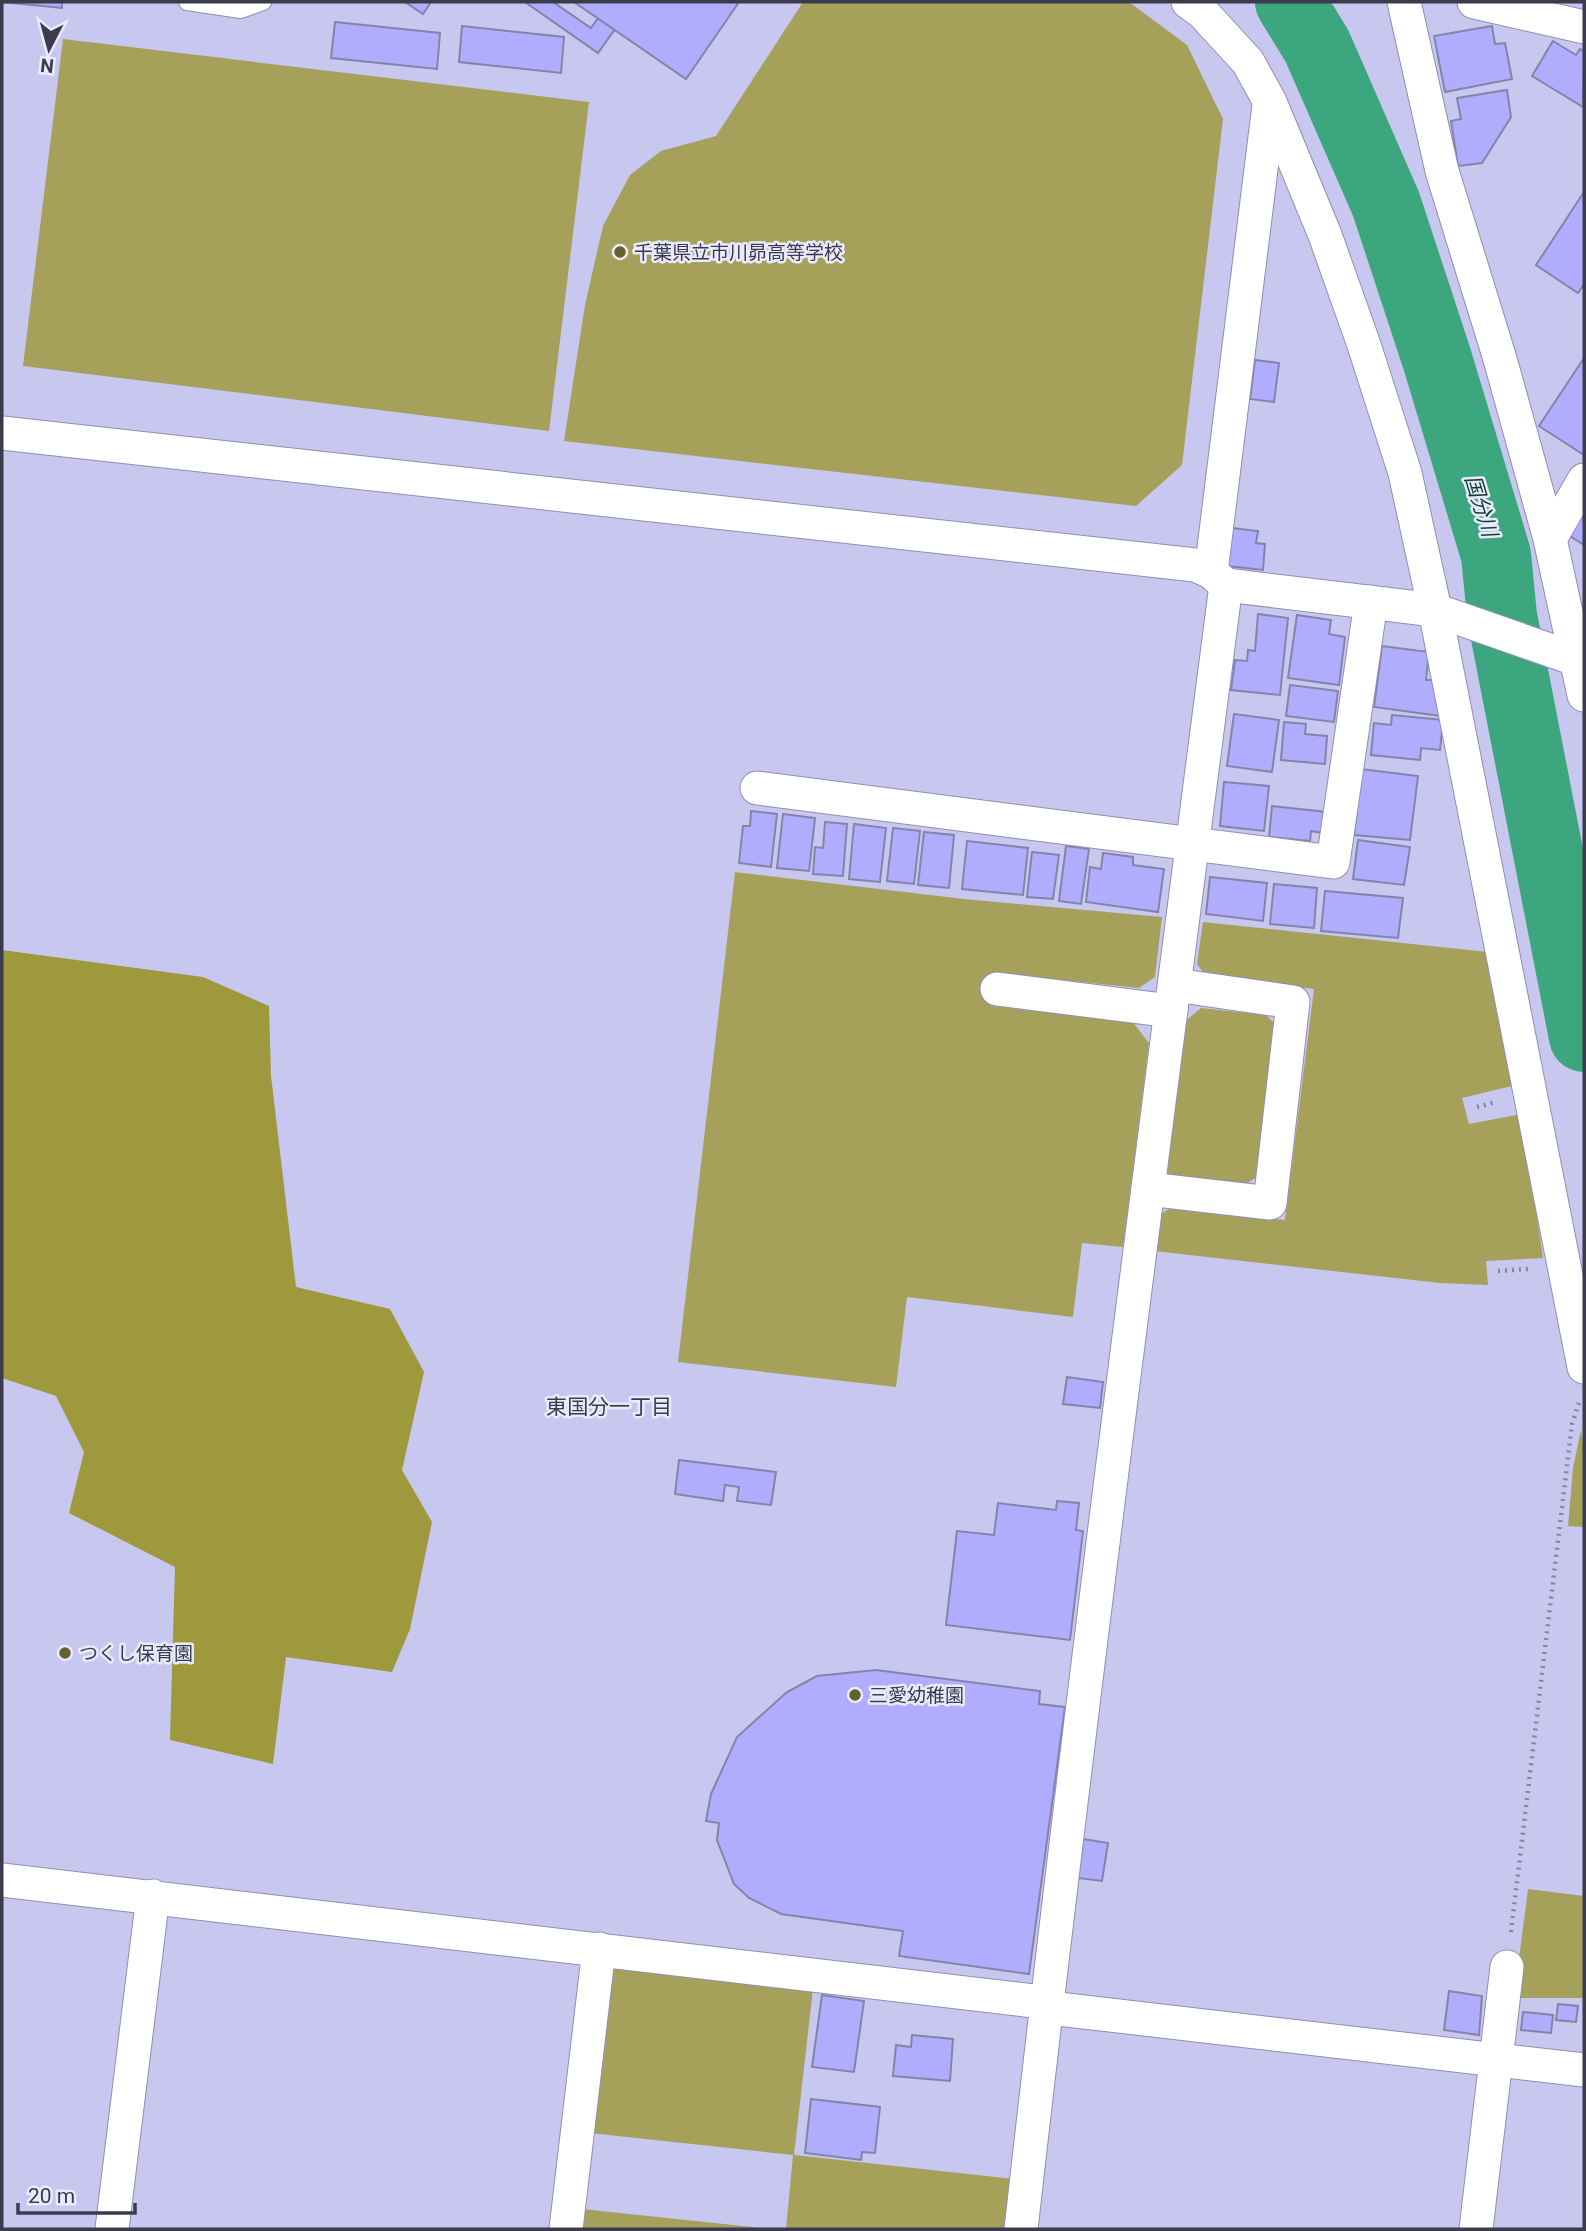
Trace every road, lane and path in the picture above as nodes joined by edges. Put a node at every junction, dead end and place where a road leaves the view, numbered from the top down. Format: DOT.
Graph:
graph roads {
  1 [pos="187,2"];
  2 [pos="262,2"];
  3 [pos="1188,2"];
  4 [pos="1404,2"];
  5 [pos="1474,2"];
  6 [pos="1584,27"];
  7 [pos="1270,102"];
  8 [pos="2,433"];
  9 [pos="1584,480"];
  10 [pos="1550,539"];
  11 [pos="1219,578"];
  12 [pos="1371,602"];
  13 [pos="1445,613"];
  14 [pos="1568,656"];
  15 [pos="1584,695"];
  16 [pos="757,788"];
  17 [pos="1193,845"];
  18 [pos="997,989"];
  19 [pos="1173,998"];
  20 [pos="1148,1189"];
  21 [pos="1584,1367"];
  22 [pos="1580,1401"];
  23 [pos="2,1880"];
  24 [pos="153,1896"];
  25 [pos="598,1949"];
  26 [pos="1507,1968"];
  27 [pos="1046,2005"];
  28 [pos="1495,2060"];
  29 [pos="1584,2070"];
  30 [pos="112,2229"];
  31 [pos="566,2229"];
  32 [pos="1021,2229"];
  33 [pos="1476,2229"];
  1 -- 2 [label="lane"];
  3 -- 7 [label="street"];
  4 -- 10 [label="street"];
  5 -- 6 [label="street"];
  7 -- 11 [label="street"];
  7 -- 13 [label="street"];
  8 -- 11 [label="street"];
  9 -- 10 [label="street"];
  10 -- 14 [label="street"];
  11 -- 12 [label="street"];
  11 -- 17 [label="street"];
  12 -- 13 [label="street"];
  12 -- 17 [label="street"];
  13 -- 14 [label="street"];
  13 -- 21 [label="street"];
  14 -- 15 [label="street"];
  16 -- 17 [label="street"];
  17 -- 19 [label="street"];
  18 -- 19 [label="street"];
  19 -- 20 [label="street"];
  19 -- 20 [label="street"];
  20 -- 27 [label="street"];
  22 -- 26 [label="path"];
  23 -- 24 [label="street"];
  24 -- 25 [label="street"];
  24 -- 30 [label="street"];
  25 -- 27 [label="street"];
  25 -- 31 [label="street"];
  26 -- 28 [label="street"];
  27 -- 28 [label="street"];
  27 -- 32 [label="street"];
  28 -- 29 [label="street"];
  28 -- 33 [label="street"];
}
